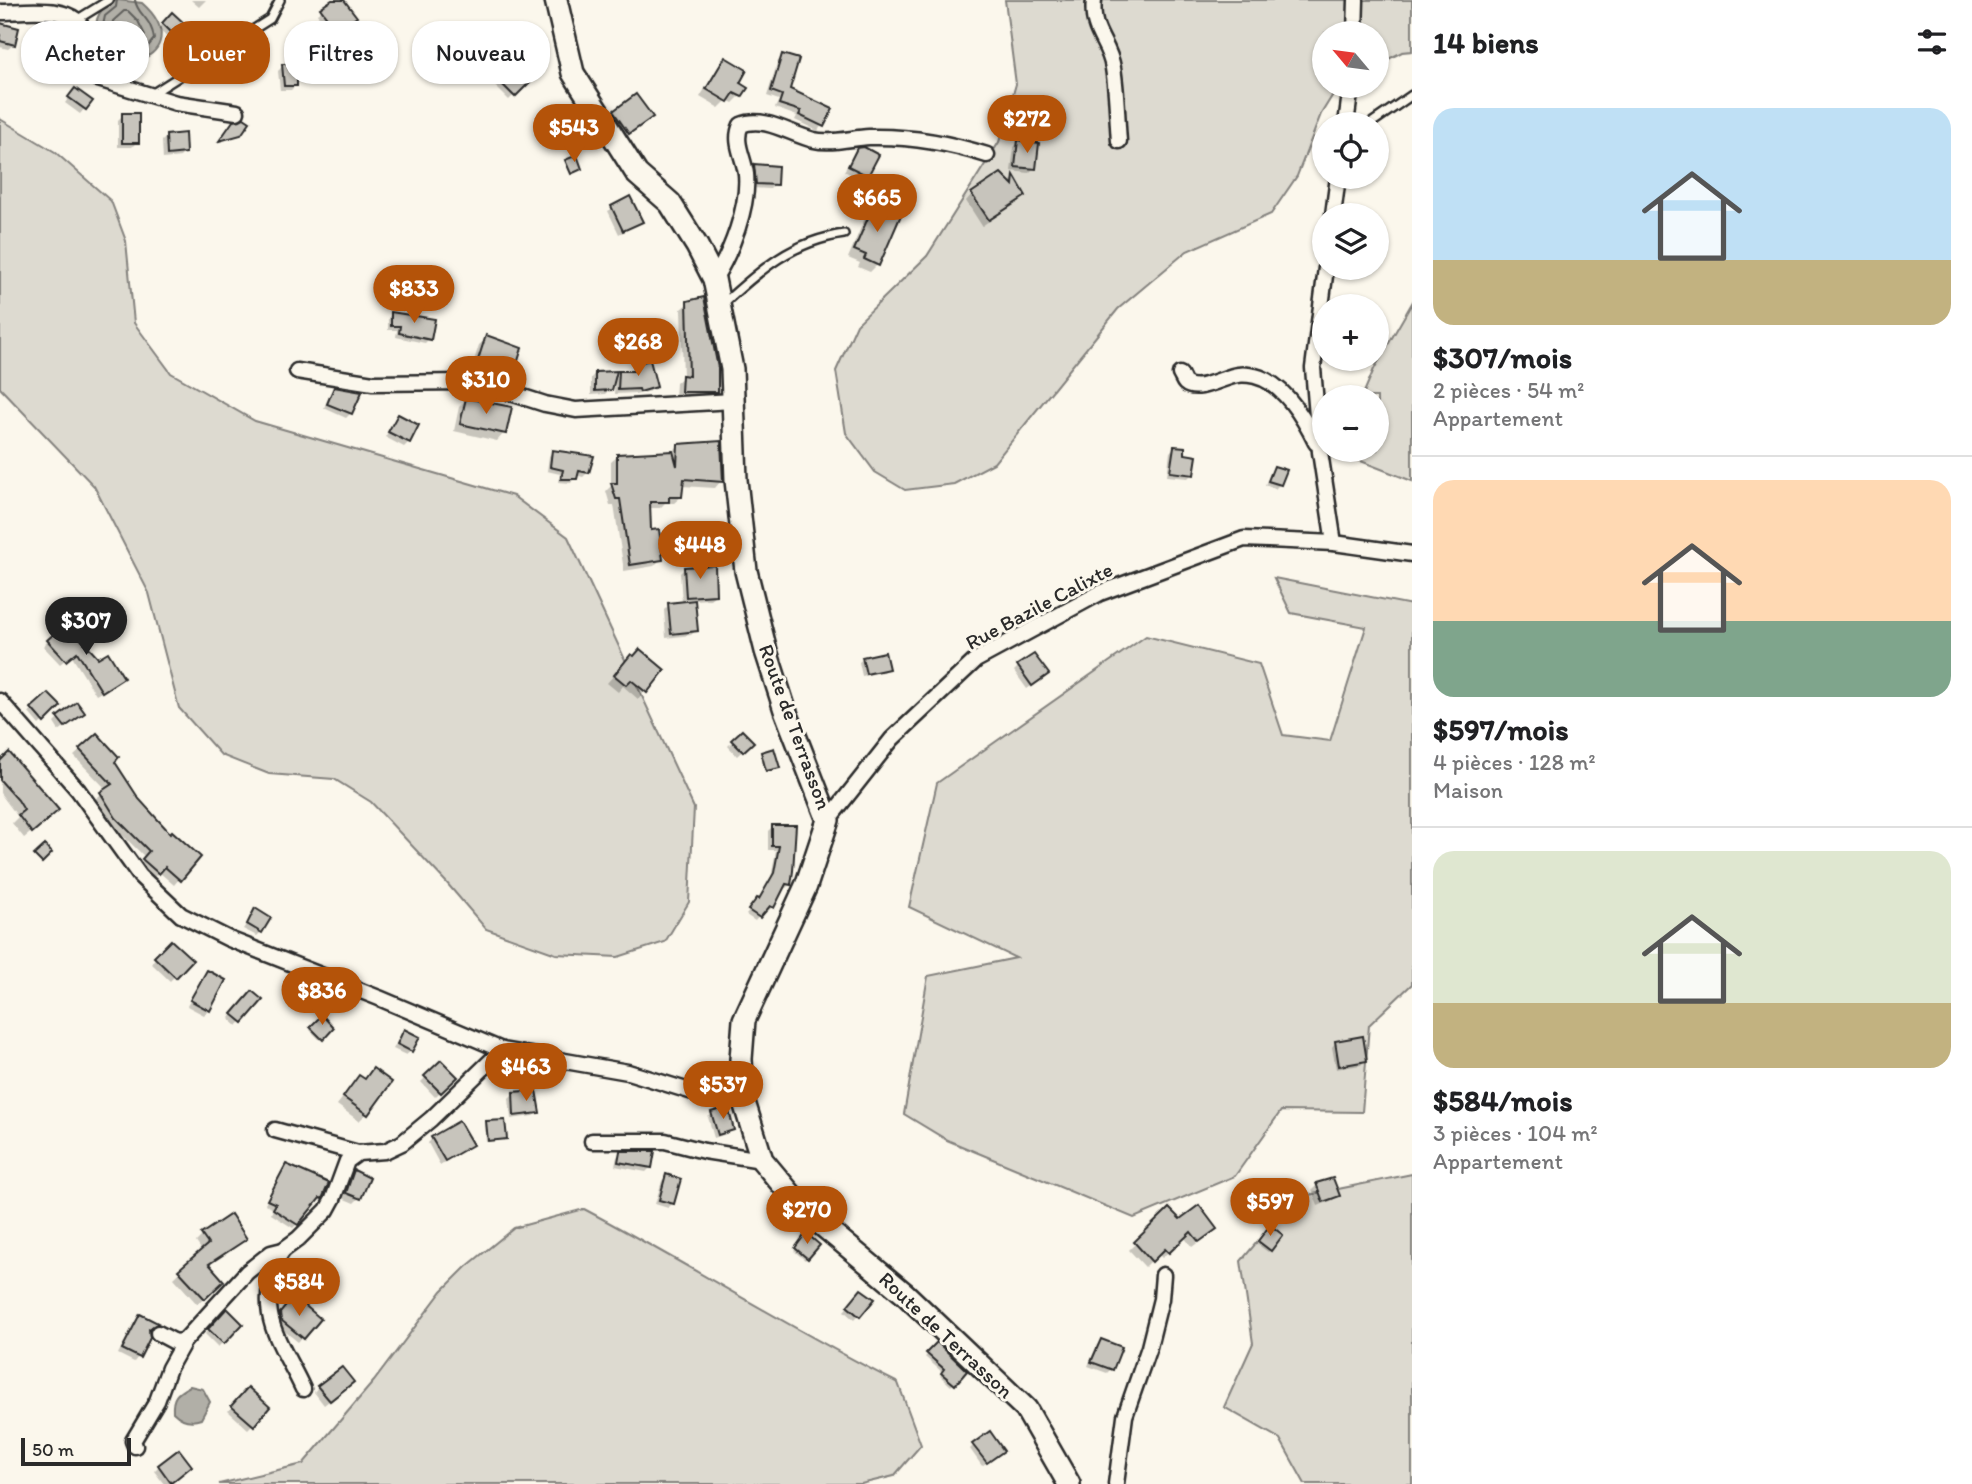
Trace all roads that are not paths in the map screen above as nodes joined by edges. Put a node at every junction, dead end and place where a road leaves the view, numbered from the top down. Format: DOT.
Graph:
graph roads {
  1 [pos="109,0"];
  2 [pos="280,0"];
  3 [pos="556,0"];
  4 [pos="1094,0"];
  5 [pos="1356,0"];
  6 [pos="0,12"];
  7 [pos="78,19"];
  8 [pos="1355,21"];
  9 [pos="149,95"];
  10 [pos="1412,95"];
  11 [pos="237,111"];
  12 [pos="1387,112"];
  13 [pos="1119,141"];
  14 [pos="987,155"];
  15 [pos="844,234"];
  16 [pos="714,279"];
  17 [pos="1324,280"];
  18 [pos="721,306"];
  19 [pos="297,371"];
  20 [pos="1180,374"];
  21 [pos="1314,385"];
  22 [pos="733,401"];
  23 [pos="1312,437"];
  24 [pos="1322,462"];
  25 [pos="1334,543"];
  26 [pos="1412,554"];
  27 [pos="0,702"];
  28 [pos="828,820"];
  29 [pos="502,1050"];
  30 [pos="743,1100"];
  31 [pos="275,1130"];
  32 [pos="592,1141"];
  33 [pos="358,1153"];
  34 [pos="762,1160"];
  35 [pos="283,1250"];
  36 [pos="1163,1275"];
  37 [pos="158,1333"];
  38 [pos="184,1341"];
  39 [pos="303,1389"];
  40 [pos="135,1446"];
  41 [pos="1069,1484"];
  42 [pos="1116,1484"];
  1 -- 7 [label="lane"];
  2 -- 9 [label="lane"];
  3 -- 16 [label="street, Route de Terrasson"];
  4 -- 13 [label="street"];
  5 -- 8 [label="street"];
  6 -- 7 [label="street"];
  7 -- 9 [label="street"];
  9 -- 11 [label="street"];
  10 -- 12 [label="lane"];
  14 -- 16 [label="street"];
  15 -- 18 [label="lane"];
  16 -- 18 [label="street, Route de Terrasson"];
  17 -- 21 [label="street"];
  18 -- 22 [label="street, Route de Terrasson"];
  19 -- 22 [label="street"];
  20 -- 23 [label="street"];
  22 -- 28 [label="street, Route de Terrasson"];
  24 -- 25 [label="street"];
  25 -- 26 [label="street, Rue Bazile Calixte"];
  25 -- 28 [label="street, Rue Bazile Calixte"];
  27 -- 29 [label="street"];
  28 -- 30 [label="street, Route de Terrasson"];
  29 -- 30 [label="street"];
  29 -- 33 [label="street"];
  30 -- 34 [label="street, Route de Terrasson"];
  31 -- 33 [label="street"];
  32 -- 34 [label="street"];
  33 -- 35 [label="street"];
  34 -- 41 [label="street, Route de Terrasson"];
  35 -- 38 [label="street"];
  35 -- 39 [label="street"];
  36 -- 42 [label="street"];
  37 -- 38 [label="street"];
  38 -- 40 [label="street"];
}
